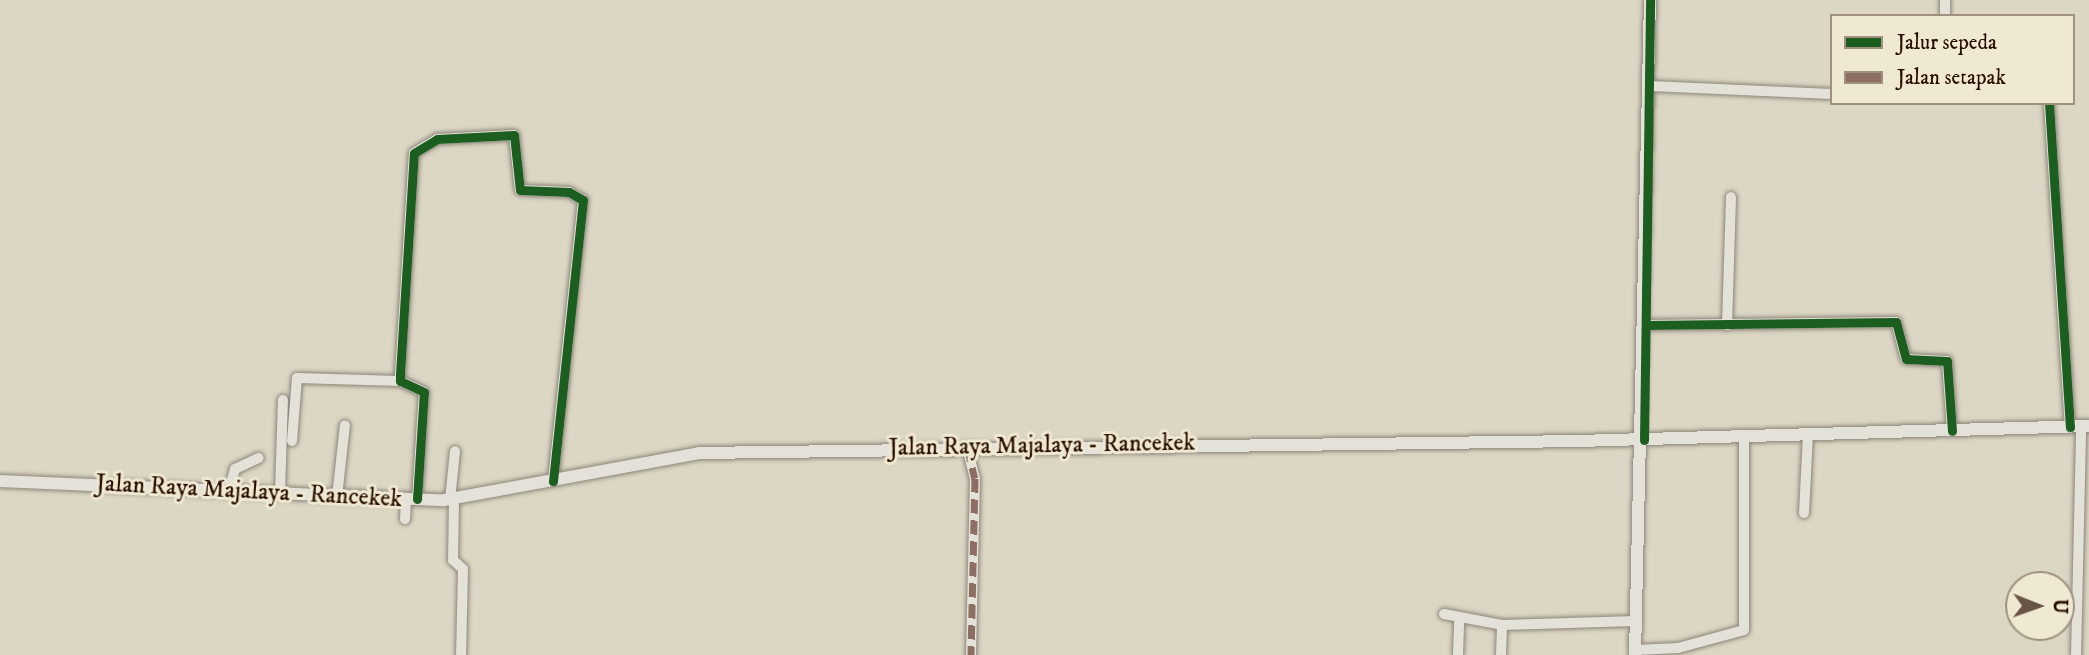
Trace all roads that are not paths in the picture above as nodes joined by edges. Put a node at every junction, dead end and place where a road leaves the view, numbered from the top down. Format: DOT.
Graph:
graph roads {
  1 [pos="1650,0"];
  2 [pos="1650,86"];
  3 [pos="1830,94"];
  4 [pos="2049,105"];
  5 [pos="1731,197"];
  6 [pos="1646,325"];
  7 [pos="1727,325"];
  8 [pos="400,381"];
  9 [pos="284,400"];
  10 [pos="345,425"];
  11 [pos="2080,426"];
  12 [pos="1952,431"];
  13 [pos="1808,434"];
  14 [pos="1744,436"];
  15 [pos="1644,440"];
  16 [pos="292,441"];
  17 [pos="967,447"];
  18 [pos="454,451"];
  19 [pos="259,458"];
  20 [pos="0,481"];
  21 [pos="554,481"];
  22 [pos="229,490"];
  23 [pos="280,493"];
  24 [pos="337,497"];
  25 [pos="412,499"];
  26 [pos="452,500"];
  27 [pos="1804,513"];
  28 [pos="405,519"];
  29 [pos="1444,614"];
  30 [pos="1459,618"];
  31 [pos="1636,621"];
  32 [pos="1502,625"];
  33 [pos="1635,652"];
  34 [pos="461,655"];
  35 [pos="971,655"];
  36 [pos="1458,655"];
  37 [pos="1501,655"];
  38 [pos="2076,655"];
  1 -- 2 [label="main road"];
  2 -- 3 [label="street"];
  2 -- 6 [label="main road"];
  4 -- 11 [label="street"];
  5 -- 7 [label="street"];
  6 -- 7 [label="street"];
  6 -- 15 [label="main road"];
  7 -- 12 [label="street"];
  8 -- 16 [label="street"];
  8 -- 21 [label="street"];
  8 -- 25 [label="street"];
  9 -- 23 [label="street"];
  10 -- 24 [label="street"];
  11 -- 12 [label="main road, Jalan Raya Majalaya - Rancekek"];
  11 -- 38 [label="street"];
  12 -- 13 [label="main road, Jalan Raya Majalaya - Rancekek"];
  13 -- 14 [label="main road, Jalan Raya Majalaya - Rancekek"];
  13 -- 27 [label="street"];
  14 -- 15 [label="main road, Jalan Raya Majalaya - Rancekek"];
  14 -- 33 [label="street"];
  15 -- 17 [label="main road, Jalan Raya Majalaya - Rancekek"];
  15 -- 31 [label="main road"];
  17 -- 21 [label="main road, Jalan Raya Majalaya - Rancekek"];
  17 -- 35 [label="street"];
  18 -- 26 [label="street"];
  19 -- 22 [label="street"];
  20 -- 22 [label="main road, Jalan Raya Majalaya - Rancekek"];
  21 -- 26 [label="main road, Jalan Raya Majalaya - Rancekek"];
  22 -- 23 [label="main road, Jalan Raya Majalaya - Rancekek"];
  23 -- 24 [label="main road, Jalan Raya Majalaya - Rancekek"];
  24 -- 25 [label="main road, Jalan Raya Majalaya - Rancekek"];
  25 -- 26 [label="main road, Jalan Raya Majalaya - Rancekek"];
  25 -- 28 [label="street"];
  26 -- 34 [label="street"];
  29 -- 30 [label="street"];
  30 -- 32 [label="street"];
  30 -- 36 [label="street"];
  31 -- 32 [label="street"];
  31 -- 33 [label="main road"];
  32 -- 37 [label="street"];
}
